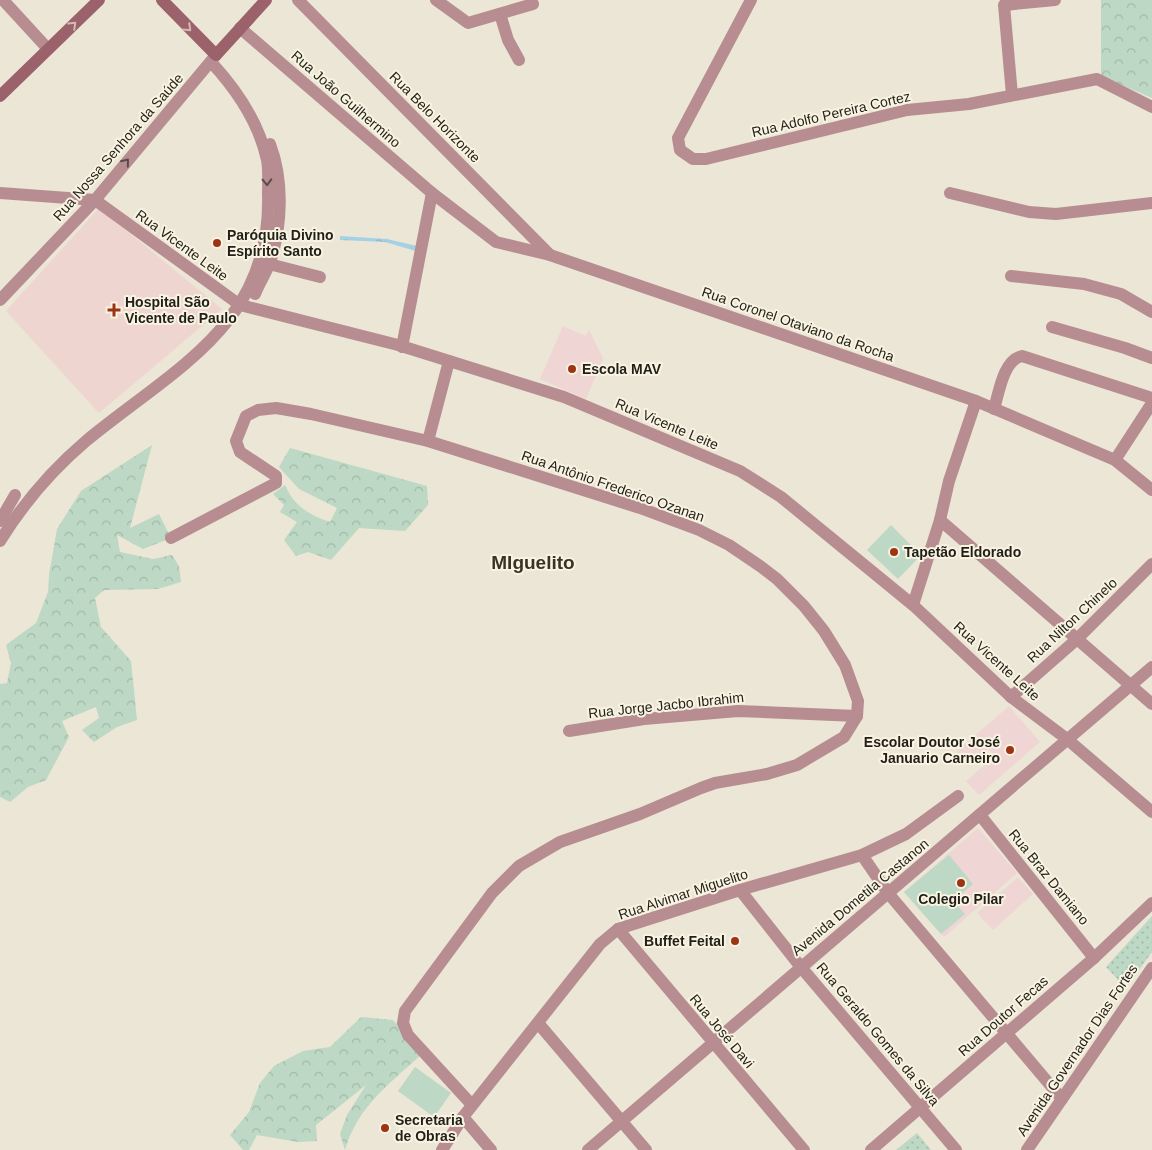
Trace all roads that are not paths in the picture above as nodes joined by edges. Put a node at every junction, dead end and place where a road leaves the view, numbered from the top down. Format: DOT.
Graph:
graph roads {
  1 [pos="4,0"];
  2 [pos="99,0"];
  3 [pos="162,0"];
  4 [pos="266,0"];
  5 [pos="298,0"];
  6 [pos="436,0"];
  7 [pos="751,0"];
  8 [pos="1055,0"];
  9 [pos="533,4"];
  10 [pos="500,14"];
  11 [pos="240,28"];
  12 [pos="48,49"];
  13 [pos="213,59"];
  14 [pos="519,60"];
  15 [pos="225,80"];
  16 [pos="1012,95"];
  17 [pos="0,96"];
  18 [pos="1152,107"];
  19 [pos="0,193"];
  20 [pos="432,193"];
  21 [pos="950,193"];
  22 [pos="95,200"];
  23 [pos="1152,203"];
  24 [pos="550,255"];
  25 [pos="269,264"];
  26 [pos="320,276"];
  27 [pos="1011,276"];
  28 [pos="0,300"];
  29 [pos="244,307"];
  30 [pos="1152,312"];
  31 [pos="1052,327"];
  32 [pos="402,346"];
  33 [pos="1152,358"];
  34 [pos="449,361"];
  35 [pos="1152,398"];
  36 [pos="976,401"];
  37 [pos="1152,403"];
  38 [pos="994,409"];
  39 [pos="428,441"];
  40 [pos="1115,460"];
  41 [pos="1152,490"];
  42 [pos="15,496"];
  43 [pos="940,520"];
  44 [pos="0,522"];
  45 [pos="171,538"];
  46 [pos="0,541"];
  47 [pos="1152,564"];
  48 [pos="913,604"];
  49 [pos="1076,640"];
  50 [pos="1152,667"];
  51 [pos="1131,685"];
  52 [pos="1011,697"];
  53 [pos="1152,704"];
  54 [pos="857,716"];
  55 [pos="569,731"];
  56 [pos="1067,739"];
  57 [pos="958,796"];
  58 [pos="1152,812"];
  59 [pos="980,815"];
  60 [pos="862,855"];
  61 [pos="740,890"];
  62 [pos="888,893"];
  63 [pos="1152,903"];
  64 [pos="618,929"];
  65 [pos="1094,958"];
  66 [pos="800,966"];
  67 [pos="1152,968"];
  68 [pos="538,1023"];
  69 [pos="1006,1032"];
  70 [pos="712,1043"];
  71 [pos="1062,1099"];
  72 [pos="472,1105"];
  73 [pos="921,1108"];
  74 [pos="463,1117"];
  75 [pos="622,1121"];
  76 [pos="442,1150"];
  77 [pos="491,1150"];
  78 [pos="588,1150"];
  79 [pos="646,1150"];
  80 [pos="804,1150"];
  81 [pos="871,1150"];
  82 [pos="956,1150"];
  83 [pos="1027,1150"];
  1 -- 12 [label="street"];
  12 -- 2 [label="main road, one-way"];
  3 -- 13 [label="main road, one-way"];
  4 -- 11 [label="main road"];
  5 -- 24 [label="street, Rua Belo Horizonte"];
  6 -- 10 [label="street"];
  7 -- 16 [label="street, Rua Adolfo Pereira Cortez"];
  8 -- 16 [label="street"];
  9 -- 10 [label="street"];
  10 -- 14 [label="street"];
  11 -- 13 [label="main road"];
  11 -- 20 [label="street, Rua João Guilhermino"];
  12 -- 17 [label="main road"];
  13 -- 15 [label="street"];
  22 -- 13 [label="street, Rua Nossa Senhora da Saúde, one-way"];
  15 -- 25 [label="street"];
  15 -- 29 [label="street, one-way"];
  16 -- 18 [label="street, Rua Adolfo Pereira Cortez"];
  19 -- 22 [label="street"];
  20 -- 24 [label="street, Rua Coronel Otaviano da Rocha"];
  20 -- 32 [label="street"];
  21 -- 23 [label="street"];
  22 -- 28 [label="street, Rua Nossa Senhora da Saúde"];
  22 -- 29 [label="street, Rua Vicente Leite"];
  24 -- 36 [label="street, Rua Coronel Otaviano da Rocha"];
  25 -- 26 [label="street"];
  25 -- 29 [label="street"];
  27 -- 30 [label="street"];
  29 -- 32 [label="street, Rua Vicente Leite"];
  29 -- 46 [label="street"];
  31 -- 33 [label="street"];
  32 -- 34 [label="street, Rua Vicente Leite"];
  34 -- 39 [label="street"];
  34 -- 48 [label="street, Rua Vicente Leite"];
  35 -- 38 [label="street"];
  36 -- 38 [label="street, Rua Coronel Otaviano da Rocha"];
  36 -- 43 [label="street"];
  37 -- 40 [label="street"];
  38 -- 40 [label="street, Rua Coronel Otaviano da Rocha"];
  39 -- 45 [label="street, Rua Antônio Frederico Ozanan"];
  39 -- 54 [label="street, Rua Antônio Frederico Ozanan"];
  40 -- 41 [label="street, Rua Coronel Otaviano da Rocha"];
  42 -- 44 [label="street"];
  43 -- 48 [label="street"];
  43 -- 49 [label="street"];
  47 -- 49 [label="street, Rua Nilton Chinelo"];
  48 -- 52 [label="street, Rua Vicente Leite"];
  49 -- 51 [label="street"];
  49 -- 52 [label="street, Rua Nilton Chinelo"];
  50 -- 51 [label="street, Avenida Dometila Castanon"];
  51 -- 53 [label="street"];
  51 -- 56 [label="street, Avenida Dometila Castanon"];
  52 -- 56 [label="street, Rua Vicente Leite"];
  54 -- 55 [label="street, Rua Jorge Jacbo Ibrahim"];
  54 -- 72 [label="street"];
  56 -- 58 [label="street, Rua Vicente Leite"];
  56 -- 59 [label="street, Avenida Dometila Castanon"];
  57 -- 60 [label="street, Rua Alvimar Miguelito"];
  59 -- 62 [label="street, Avenida Dometila Castanon"];
  59 -- 65 [label="street, Rua Braz Damiano"];
  60 -- 61 [label="street, Rua Alvimar Miguelito"];
  60 -- 62 [label="street"];
  61 -- 64 [label="street, Rua Alvimar Miguelito"];
  61 -- 66 [label="street, Rua Geraldo Gomes da Silva"];
  62 -- 66 [label="street, Avenida Dometila Castanon"];
  62 -- 69 [label="street"];
  63 -- 65 [label="street, Rua Doutor Fecas"];
  64 -- 68 [label="street, Rua Alvimar Miguelito"];
  64 -- 70 [label="street, Rua José Davi"];
  65 -- 69 [label="street, Rua Doutor Fecas"];
  66 -- 70 [label="street, Avenida Dometila Castanon"];
  66 -- 73 [label="street, Rua Geraldo Gomes da Silva"];
  67 -- 71 [label="street, Avenida Governador Dias Fortes"];
  68 -- 72 [label="street, Rua Alvimar Miguelito"];
  68 -- 75 [label="street"];
  69 -- 71 [label="street"];
  69 -- 73 [label="street, Rua Doutor Fecas"];
  70 -- 75 [label="street, Avenida Dometila Castanon"];
  70 -- 80 [label="street, Rua José Davi"];
  71 -- 83 [label="street, Avenida Governador Dias Fortes"];
  72 -- 74 [label="street, Rua Alvimar Miguelito"];
  73 -- 81 [label="street, Rua Doutor Fecas"];
  73 -- 82 [label="street, Rua Geraldo Gomes da Silva"];
  74 -- 76 [label="street, Rua Alvimar Miguelito"];
  74 -- 77 [label="street"];
  75 -- 78 [label="street, Avenida Dometila Castanon"];
  75 -- 79 [label="street"];
}
